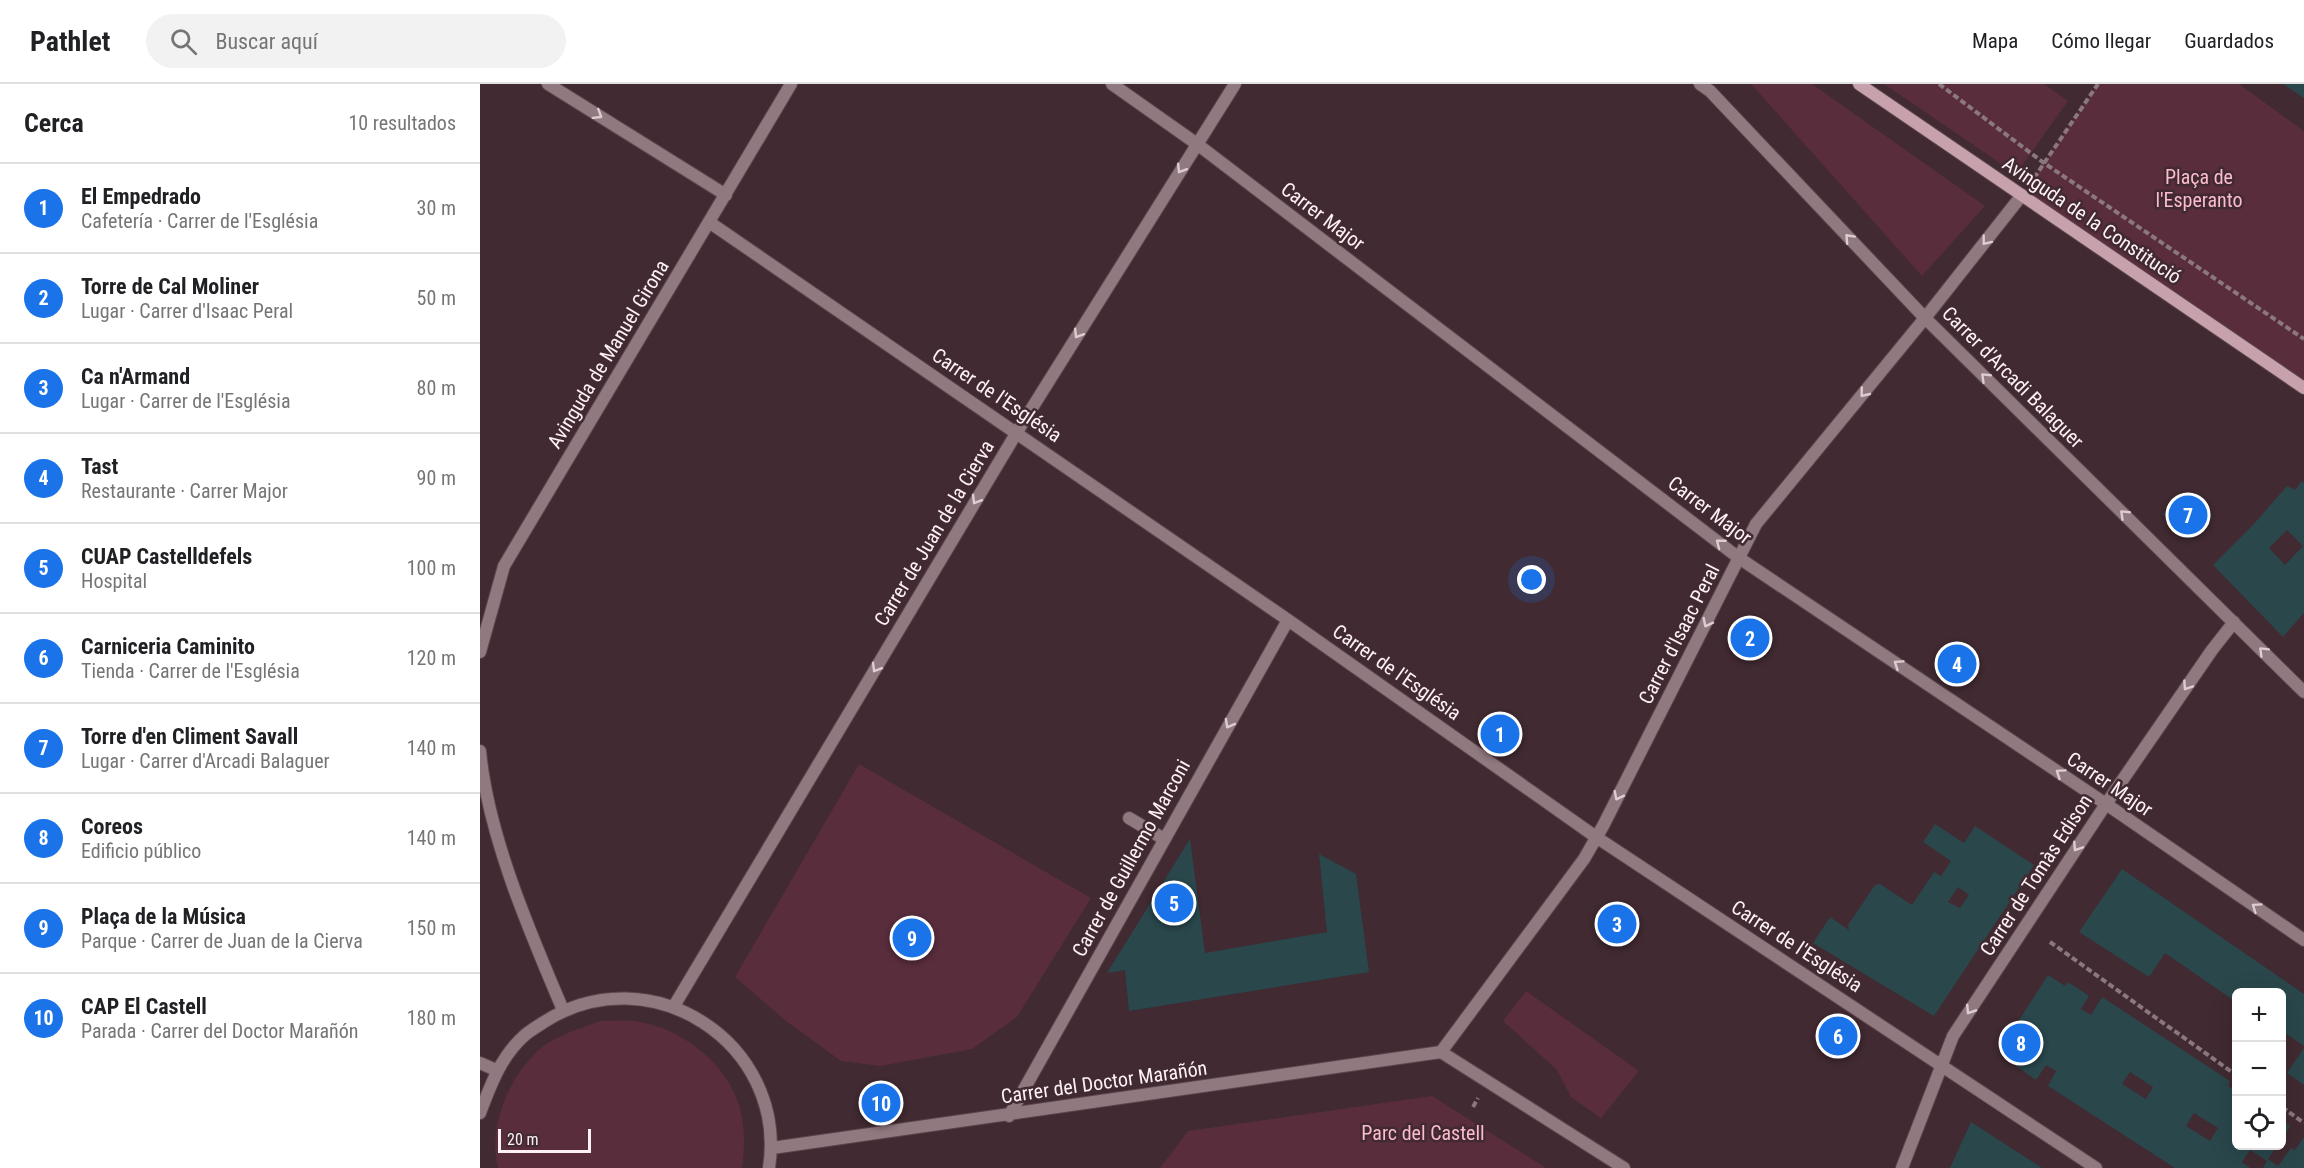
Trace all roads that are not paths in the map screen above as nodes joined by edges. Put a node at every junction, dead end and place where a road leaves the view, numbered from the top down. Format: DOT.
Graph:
graph roads {
  1 [pos="548,84"];
  2 [pos="791,84"];
  3 [pos="1112,84"];
  4 [pos="1235,84"];
  5 [pos="1700,84"];
  6 [pos="1859,84"];
  7 [pos="1197,144"];
  8 [pos="726,195"];
  9 [pos="2022,195"];
  10 [pos="709,222"];
  11 [pos="1925,318"];
  12 [pos="2304,388"];
  13 [pos="1017,432"];
  14 [pos="1739,558"];
  15 [pos="1288,620"];
  16 [pos="2234,622"];
  17 [pos="480,652"];
  18 [pos="2304,692"];
  19 [pos="480,752"];
  20 [pos="2106,804"];
  21 [pos="1129,818"];
  22 [pos="1596,837"];
  23 [pos="1164,839"];
  24 [pos="2304,940"];
  25 [pos="674,1006"];
  26 [pos="563,1010"];
  27 [pos="1441,1052"];
  28 [pos="480,1063"];
  29 [pos="1943,1066"];
  30 [pos="496,1070"];
  31 [pos="480,1113"];
  32 [pos="1009,1116"];
  33 [pos="772,1148"];
  34 [pos="770,1168"];
  35 [pos="1624,1168"];
  36 [pos="1902,1168"];
  37 [pos="2096,1168"];
  1 -- 8 [label="street, one-way"];
  2 -- 8 [label="street, Avinguda de Manuel Girona"];
  3 -- 7 [label="street, Carrer Major"];
  4 -- 7 [label="street, Carrer de Juan de la Cierva"];
  11 -- 5 [label="street, Carrer d'Arcadi Balaguer, one-way"];
  6 -- 9 [label="street, Avinguda de la Constitució"];
  7 -- 13 [label="street, Carrer de Juan de la Cierva, one-way"];
  14 -- 7 [label="street, Carrer Major, one-way"];
  8 -- 10 [label="street, Avinguda de Manuel Girona"];
  9 -- 11 [label="street, Carrer d'Isaac Peral, one-way"];
  9 -- 12 [label="street, Avinguda de la Constitució"];
  10 -- 13 [label="street, Carrer de l'Església"];
  10 -- 17 [label="street, Avinguda de Manuel Girona"];
  11 -- 14 [label="street, Carrer d'Isaac Peral, one-way"];
  16 -- 11 [label="street, Carrer d'Arcadi Balaguer, one-way"];
  13 -- 15 [label="street, Carrer de l'Església"];
  13 -- 25 [label="street, Carrer de Juan de la Cierva, one-way"];
  20 -- 14 [label="street, Carrer Major, one-way"];
  14 -- 22 [label="street, Carrer d'Isaac Peral, one-way"];
  15 -- 22 [label="street, Carrer de l'Església"];
  15 -- 23 [label="street, Carrer de Guillermo Marconi, one-way"];
  18 -- 16 [label="street, Carrer d'Arcadi Balaguer, one-way"];
  16 -- 20 [label="street, Carrer de Tomàs Edison, one-way"];
  19 -- 26 [label="street"];
  24 -- 20 [label="street, Carrer Major, one-way"];
  20 -- 29 [label="street, Carrer de Tomàs Edison, one-way"];
  21 -- 23 [label="street"];
  22 -- 27 [label="street, Carrer d'Isaac Peral"];
  22 -- 29 [label="street, Carrer de l'Església"];
  23 -- 32 [label="street, Carrer de Guillermo Marconi"];
  25 -- 26 [label="street"];
  25 -- 33 [label="street"];
  26 -- 30 [label="street"];
  27 -- 32 [label="street, Carrer del Doctor Marañón"];
  27 -- 35 [label="street"];
  28 -- 30 [label="street"];
  29 -- 36 [label="street, Carrer de Tomàs Edison"];
  29 -- 37 [label="street, Carrer de l'Església"];
  30 -- 31 [label="street"];
  32 -- 33 [label="street, Carrer del Doctor Marañón"];
  33 -- 34 [label="street"];
}
